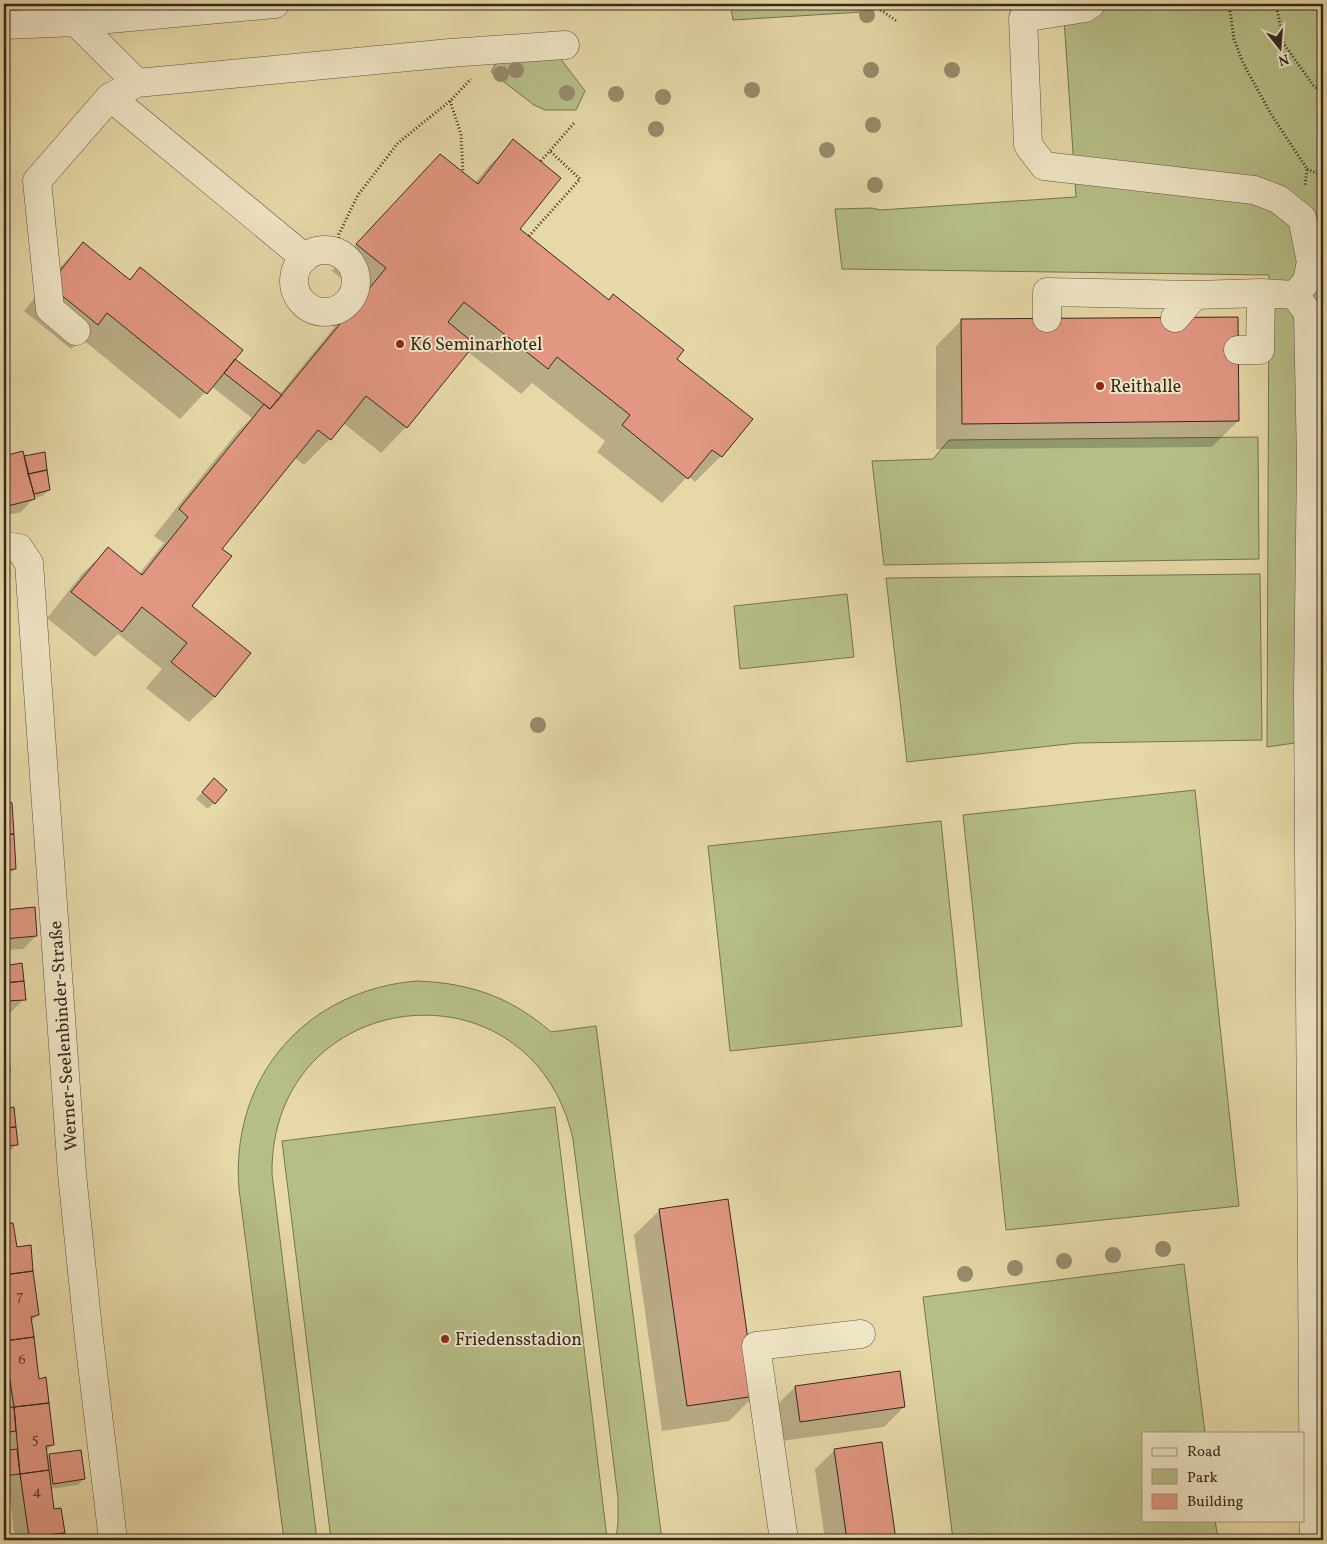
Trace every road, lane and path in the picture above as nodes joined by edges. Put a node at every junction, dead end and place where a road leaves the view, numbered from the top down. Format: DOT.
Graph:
graph roads {
  1 [pos="275,4"];
  2 [pos="872,4"];
  3 [pos="1092,4"];
  4 [pos="1229,4"];
  5 [pos="1276,4"];
  6 [pos="76,22"];
  7 [pos="898,22"];
  8 [pos="4,25"];
  9 [pos="565,45"];
  10 [pos="477,74"];
  11 [pos="137,83"];
  12 [pos="1323,94"];
  13 [pos="110,97"];
  14 [pos="450,101"];
  15 [pos="575,122"];
  16 [pos="550,151"];
  17 [pos="541,162"];
  18 [pos="1307,170"];
  19 [pos="463,172"];
  20 [pos="1323,176"];
  21 [pos="1302,218"];
  22 [pos="529,236"];
  23 [pos="337,252"];
  24 [pos="305,258"];
  25 [pos="1261,293"];
  26 [pos="1195,295"];
  27 [pos="1295,295"];
  28 [pos="1047,318"];
  29 [pos="1175,318"];
  30 [pos="76,331"];
  31 [pos="1238,350"];
  32 [pos="4,546"];
  33 [pos="861,1334"];
  34 [pos="113,1540"];
  35 [pos="784,1540"];
  36 [pos="1314,1540"];
  1 -- 6 [label="street"];
  2 -- 7 [label="path"];
  3 -- 21 [label="street"];
  4 -- 18 [label="path"];
  5 -- 12 [label="path"];
  6 -- 8 [label="street"];
  6 -- 11 [label="street"];
  9 -- 11 [label="street"];
  10 -- 14 [label="path"];
  11 -- 13 [label="street"];
  13 -- 24 [label="street"];
  13 -- 30 [label="street"];
  14 -- 19 [label="path"];
  14 -- 23 [label="path"];
  15 -- 16 [label="path"];
  16 -- 17 [label="path"];
  16 -- 22 [label="path"];
  18 -- 20 [label="path"];
  18 -- 21 [label="path"];
  21 -- 27 [label="street"];
  23 -- 24 [label="street"];
  23 -- 24 [label="street"];
  25 -- 26 [label="street"];
  25 -- 27 [label="street"];
  25 -- 31 [label="street"];
  26 -- 28 [label="street"];
  26 -- 29 [label="street"];
  27 -- 36 [label="street"];
  32 -- 34 [label="street, Werner-Seelenbinder-Straße"];
  33 -- 35 [label="street"];
}
